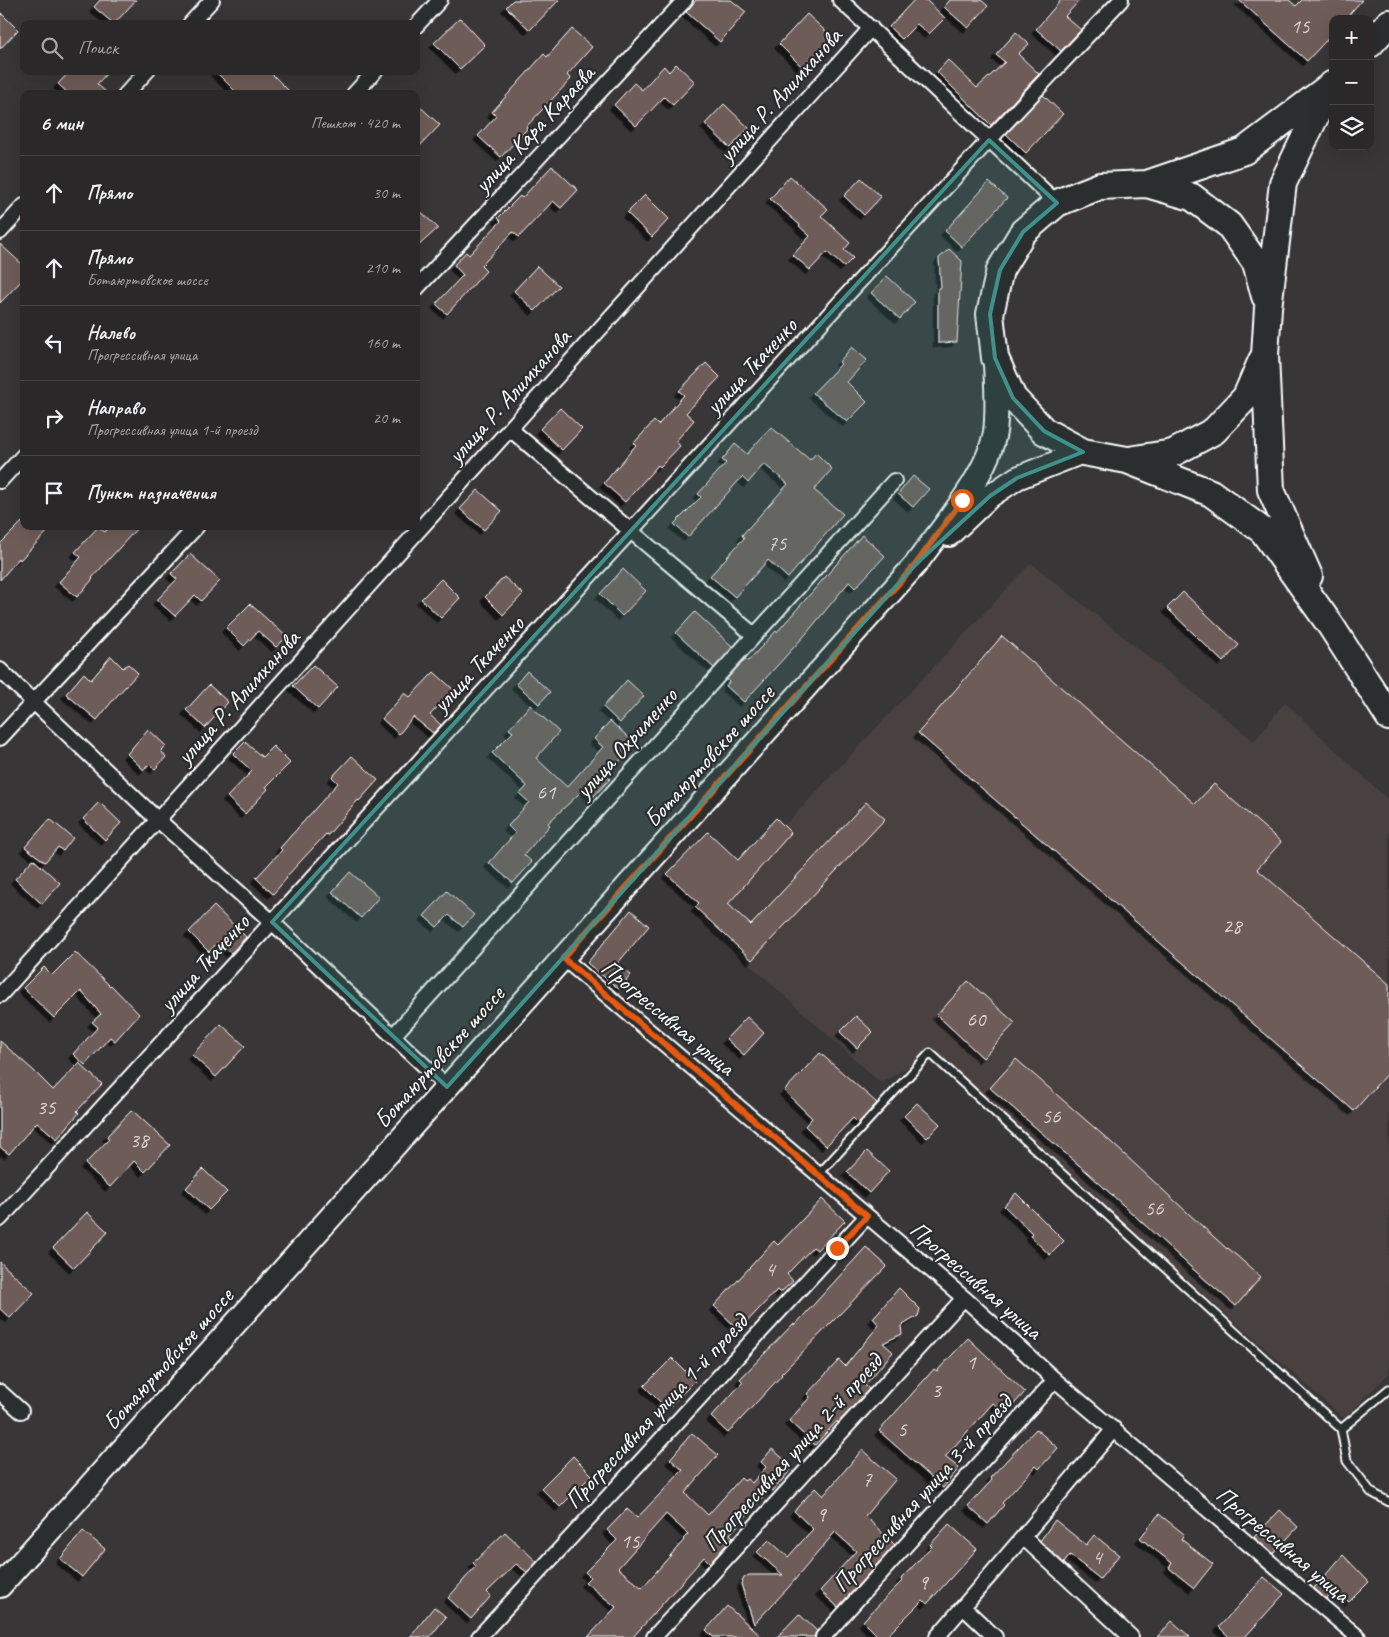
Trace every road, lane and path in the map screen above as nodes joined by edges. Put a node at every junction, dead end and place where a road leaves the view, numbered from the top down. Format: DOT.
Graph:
graph roads {
  1 [pos="212,0"];
  2 [pos="440,0"];
  3 [pos="685,0"];
  4 [pos="840,0"];
  5 [pos="1121,0"];
  6 [pos="194,20"];
  7 [pos="420,22"];
  8 [pos="1389,23"];
  9 [pos="871,28"];
  10 [pos="1374,40"];
  11 [pos="143,75"];
  12 [pos="371,75"];
  13 [pos="1329,88"];
  14 [pos="130,90"];
  15 [pos="358,90"];
  16 [pos="1329,91"];
  17 [pos="989,140"];
  18 [pos="1147,184"];
  19 [pos="1057,203"];
  20 [pos="20,210"];
  21 [pos="0,232"];
  22 [pos="420,286"];
  23 [pos="1268,308"];
  24 [pos="1265,354"];
  25 [pos="995,358"];
  26 [pos="510,429"];
  27 [pos="1083,452"];
  28 [pos="20,459"];
  29 [pos="1127,460"];
  30 [pos="0,481"];
  31 [pos="894,481"];
  32 [pos="420,529"];
  33 [pos="193,530"];
  34 [pos="419,530"];
  35 [pos="630,531"];
  36 [pos="916,564"];
  37 [pos="1331,626"];
  38 [pos="754,635"];
  39 [pos="0,670"];
  40 [pos="34,701"];
  41 [pos="1389,717"];
  42 [pos="0,738"];
  43 [pos="158,820"];
  44 [pos="272,922"];
  45 [pos="563,958"];
  46 [pos="0,995"];
  47 [pos="392,1036"];
  48 [pos="447,1087"];
  49 [pos="819,1174"];
  50 [pos="867,1216"];
  51 [pos="0,1219"];
  52 [pos="964,1298"];
  53 [pos="1055,1380"];
  54 [pos="1389,1389"];
  55 [pos="0,1392"];
  56 [pos="21,1410"];
  57 [pos="1114,1429"];
  58 [pos="1341,1429"];
  59 [pos="1389,1502"];
  60 [pos="1023,1537"];
  61 [pos="0,1586"];
  62 [pos="963,1606"];
  63 [pos="478,1637"];
  64 [pos="654,1637"];
  65 [pos="823,1637"];
  66 [pos="937,1637"];
  67 [pos="996,1637"];
  68 [pos="1131,1637"];
  69 [pos="1358,1637"];
  1 -- 6 [label="street"];
  2 -- 7 [label="street"];
  3 -- 22 [label="street, улица Кара Караева"];
  4 -- 9 [label="street"];
  5 -- 17 [label="street, улица Ткаченко"];
  8 -- 10 [label="highway"];
  9 -- 17 [label="street"];
  9 -- 26 [label="street, улица Р. Алимханова"];
  11 -- 14 [label="street"];
  12 -- 15 [label="street"];
  13 -- 18 [label="highway"];
  16 -- 23 [label="highway"];
  17 -- 19 [label="street"];
  17 -- 35 [label="street, улица Ткаченко"];
  18 -- 19 [label="highway"];
  18 -- 23 [label="highway"];
  19 -- 25 [label="highway"];
  20 -- 21 [label="street"];
  23 -- 24 [label="highway"];
  24 -- 29 [label="highway"];
  24 -- 37 [label="highway"];
  25 -- 27 [label="highway"];
  25 -- 36 [label="main road"];
  26 -- 32 [label="street, улица Р. Алимханова"];
  26 -- 35 [label="street"];
  27 -- 29 [label="highway"];
  27 -- 36 [label="main road"];
  28 -- 30 [label="street"];
  29 -- 37 [label="highway"];
  31 -- 38 [label="street, улица Охрименко"];
  33 -- 40 [label="street"];
  34 -- 43 [label="street, улица Р. Алимханова"];
  35 -- 38 [label="street"];
  35 -- 44 [label="street, улица Ткаченко"];
  36 -- 45 [label="main road, Ботаюртовское шоссе"];
  37 -- 41 [label="highway"];
  38 -- 47 [label="street, улица Охрименко"];
  39 -- 40 [label="street"];
  40 -- 42 [label="street"];
  40 -- 43 [label="street"];
  43 -- 44 [label="street"];
  43 -- 46 [label="street, улица Р. Алимханова"];
  44 -- 47 [label="street"];
  44 -- 51 [label="street, улица Ткаченко"];
  45 -- 48 [label="main road, Ботаюртовское шоссе"];
  45 -- 49 [label="street, Прогрессивная улица"];
  47 -- 48 [label="street"];
  48 -- 61 [label="main road, Ботаюртовское шоссе"];
  49 -- 50 [label="street, Прогрессивная улица"];
  49 -- 58 [label="lane"];
  50 -- 52 [label="street, Прогрессивная улица"];
  50 -- 63 [label="street, Прогрессивная улица 1-й проезд"];
  52 -- 53 [label="street, Прогрессивная улица"];
  52 -- 64 [label="street, Прогрессивная улица 2-й проезд"];
  53 -- 57 [label="street, Прогрессивная улица"];
  53 -- 65 [label="street, Прогрессивная улица 3-й проезд"];
  54 -- 58 [label="lane"];
  55 -- 56 [label="street"];
  57 -- 60 [label="street"];
  57 -- 69 [label="street, Прогрессивная улица"];
  58 -- 59 [label="lane"];
  60 -- 62 [label="street"];
  60 -- 68 [label="street"];
  62 -- 66 [label="street"];
  62 -- 67 [label="street"];
}
